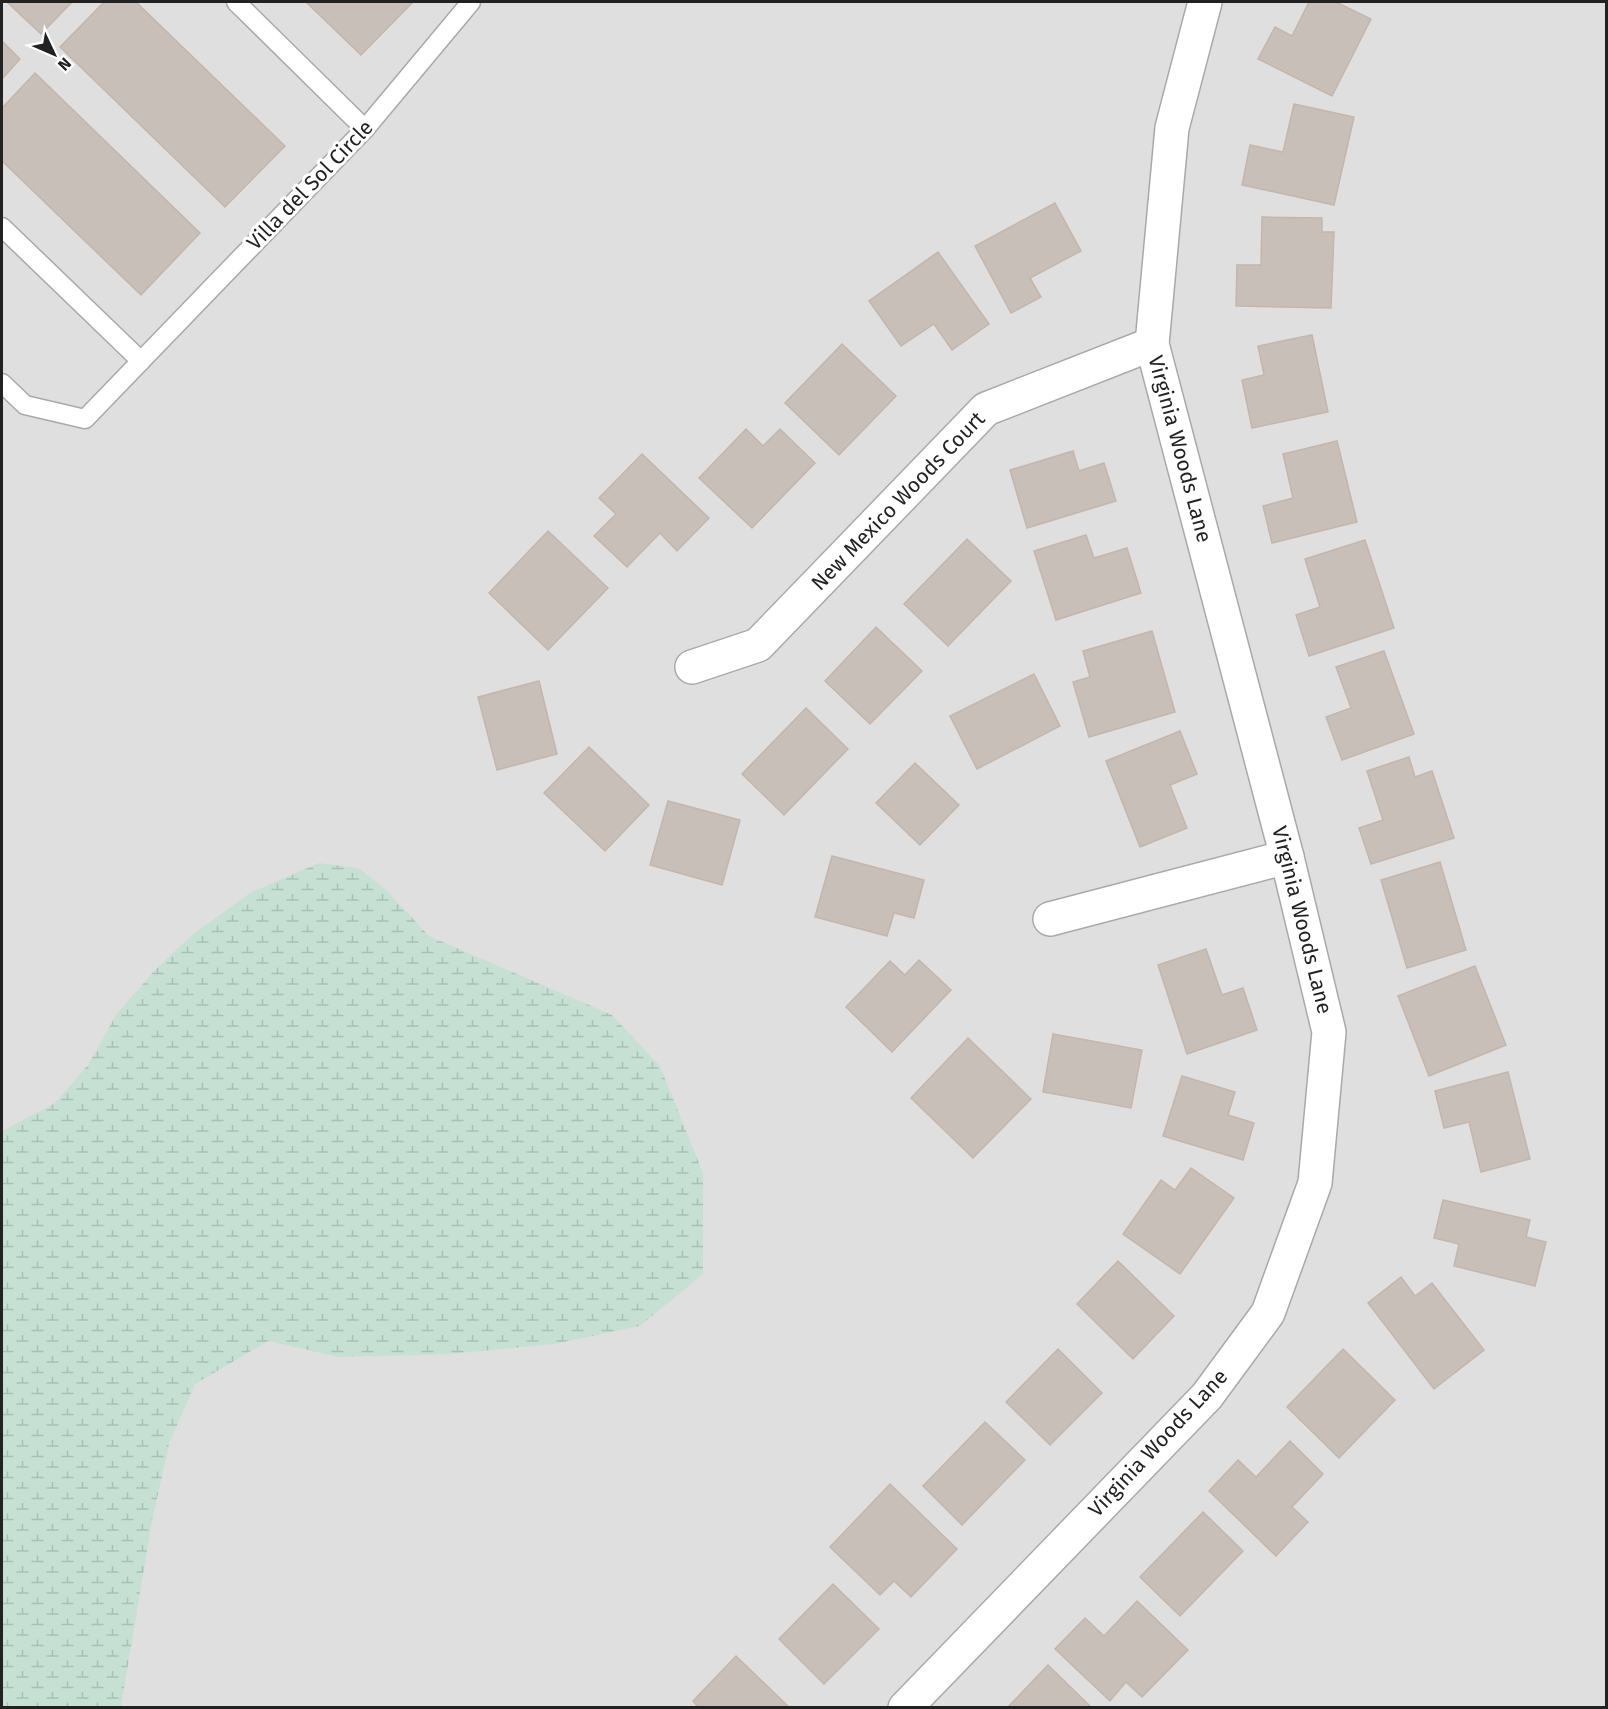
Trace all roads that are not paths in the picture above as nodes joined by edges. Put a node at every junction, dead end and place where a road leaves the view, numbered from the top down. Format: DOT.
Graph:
graph roads {
  1 [pos="236,2"];
  2 [pos="471,2"];
  3 [pos="1205,2"];
  4 [pos="364,129"];
  5 [pos="2,227"];
  6 [pos="1152,344"];
  7 [pos="141,361"];
  8 [pos="2,383"];
  9 [pos="692,667"];
  10 [pos="1287,857"];
  11 [pos="1050,919"];
  12 [pos="905,1707"];
  1 -- 4 [label="lane"];
  2 -- 4 [label="lane, Villa del Sol Circle"];
  3 -- 6 [label="street, Virginia Woods Lane"];
  4 -- 7 [label="lane, Villa del Sol Circle"];
  5 -- 7 [label="lane"];
  6 -- 9 [label="street, New Mexico Woods Court"];
  6 -- 10 [label="street, Virginia Woods Lane"];
  7 -- 8 [label="lane, Villa del Sol Circle"];
  10 -- 11 [label="street"];
  10 -- 12 [label="street, Virginia Woods Lane"];
}
